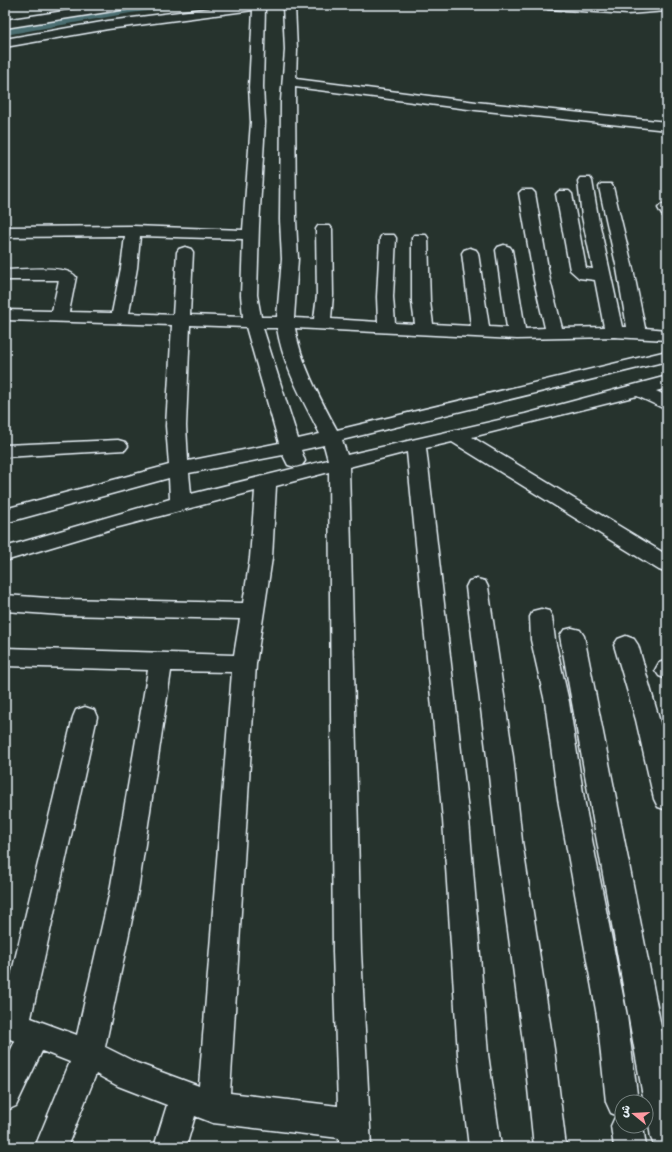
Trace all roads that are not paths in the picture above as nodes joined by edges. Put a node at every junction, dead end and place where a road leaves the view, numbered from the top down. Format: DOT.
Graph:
graph roads {
  1 [pos="126,5"];
  2 [pos="261,5"];
  3 [pos="289,5"];
  4 [pos="548,5"];
  5 [pos="667,7"];
  6 [pos="5,24"];
  7 [pos="5,43"];
  8 [pos="289,82"];
  9 [pos="667,126"];
  10 [pos="585,181"];
  11 [pos="606,187"];
  12 [pos="526,193"];
  13 [pos="564,194"];
  14 [pos="324,229"];
  15 [pos="133,231"];
  16 [pos="5,232"];
  17 [pos="251,235"];
  18 [pos="388,238"];
  19 [pos="420,238"];
  20 [pos="504,250"];
  21 [pos="185,252"];
  22 [pos="470,253"];
  23 [pos="5,275"];
  24 [pos="602,275"];
  25 [pos="5,314"];
  26 [pos="59,317"];
  27 [pos="119,319"];
  28 [pos="180,321"];
  29 [pos="253,323"];
  30 [pos="285,324"];
  31 [pos="322,324"];
  32 [pos="387,328"];
  33 [pos="425,330"];
  34 [pos="481,332"];
  35 [pos="614,332"];
  36 [pos="555,333"];
  37 [pos="637,333"];
  38 [pos="517,334"];
  39 [pos="667,335"];
  40 [pos="667,356"];
  41 [pos="667,382"];
  42 [pos="641,390"];
  43 [pos="667,404"];
  44 [pos="454,435"];
  45 [pos="331,436"];
  46 [pos="416,444"];
  47 [pos="118,446"];
  48 [pos="290,447"];
  49 [pos="5,451"];
  50 [pos="339,463"];
  51 [pos="178,469"];
  52 [pos="300,473"];
  53 [pos="266,482"];
  54 [pos="181,503"];
  55 [pos="5,516"];
  56 [pos="5,554"];
  57 [pos="667,565"];
  58 [pos="477,587"];
  59 [pos="5,603"];
  60 [pos="253,611"];
  61 [pos="541,617"];
  62 [pos="572,636"];
  63 [pos="626,645"];
  64 [pos="5,657"];
  65 [pos="161,662"];
  66 [pos="244,664"];
  67 [pos="85,717"];
  68 [pos="667,799"];
  69 [pos="18,1027"];
  70 [pos="88,1054"];
  71 [pos="5,1094"];
  72 [pos="621,1094"];
  73 [pos="199,1102"];
  74 [pos="628,1134"];
  75 [pos="354,1135"];
  76 [pos="667,1138"];
  77 [pos="52,1147"];
  78 [pos="170,1147"];
  79 [pos="485,1147"];
  80 [pos="550,1147"];
  81 [pos="630,1147"];
  1 -- 6 [label="street"];
  2 -- 7 [label="street"];
  2 -- 17 [label="street"];
  3 -- 8 [label="street"];
  4 -- 5 [label="street"];
  8 -- 9 [label="street"];
  8 -- 30 [label="street"];
  10 -- 24 [label="street"];
  11 -- 37 [label="street"];
  12 -- 36 [label="street"];
  13 -- 24 [label="street"];
  14 -- 31 [label="street"];
  15 -- 16 [label="street"];
  15 -- 17 [label="street"];
  15 -- 27 [label="street"];
  17 -- 29 [label="street"];
  18 -- 32 [label="street"];
  19 -- 33 [label="street"];
  20 -- 38 [label="street"];
  21 -- 28 [label="street"];
  22 -- 34 [label="street"];
  23 -- 26 [label="street"];
  24 -- 35 [label="street"];
  25 -- 26 [label="street"];
  26 -- 27 [label="street"];
  27 -- 28 [label="street"];
  28 -- 29 [label="street"];
  28 -- 51 [label="street"];
  29 -- 30 [label="street"];
  29 -- 48 [label="street"];
  30 -- 31 [label="street"];
  30 -- 45 [label="street"];
  31 -- 32 [label="street"];
  32 -- 33 [label="street"];
  33 -- 34 [label="street"];
  34 -- 38 [label="street"];
  35 -- 36 [label="street"];
  35 -- 37 [label="street"];
  36 -- 38 [label="street"];
  37 -- 39 [label="street"];
  40 -- 45 [label="street"];
  41 -- 42 [label="street"];
  42 -- 43 [label="street"];
  42 -- 44 [label="street"];
  44 -- 46 [label="street"];
  44 -- 57 [label="street"];
  45 -- 48 [label="street"];
  45 -- 50 [label="street"];
  46 -- 50 [label="street"];
  46 -- 79 [label="street"];
  47 -- 49 [label="street"];
  48 -- 51 [label="street"];
  48 -- 52 [label="street"];
  50 -- 52 [label="street"];
  50 -- 75 [label="street"];
  51 -- 54 [label="street"];
  51 -- 55 [label="street"];
  52 -- 53 [label="street"];
  53 -- 54 [label="street"];
  53 -- 60 [label="street"];
  54 -- 56 [label="street"];
  58 -- 80 [label="street"];
  59 -- 60 [label="street"];
  60 -- 66 [label="street"];
  61 -- 72 [label="street"];
  62 -- 76 [label="street"];
  63 -- 68 [label="street"];
  64 -- 65 [label="street"];
  65 -- 66 [label="street"];
  65 -- 70 [label="street"];
  66 -- 73 [label="street"];
  67 -- 69 [label="street"];
  69 -- 70 [label="street"];
  69 -- 71 [label="street"];
  70 -- 73 [label="street"];
  70 -- 77 [label="street"];
  73 -- 75 [label="street"];
  73 -- 78 [label="street"];
  74 -- 81 [label="street"];
}
